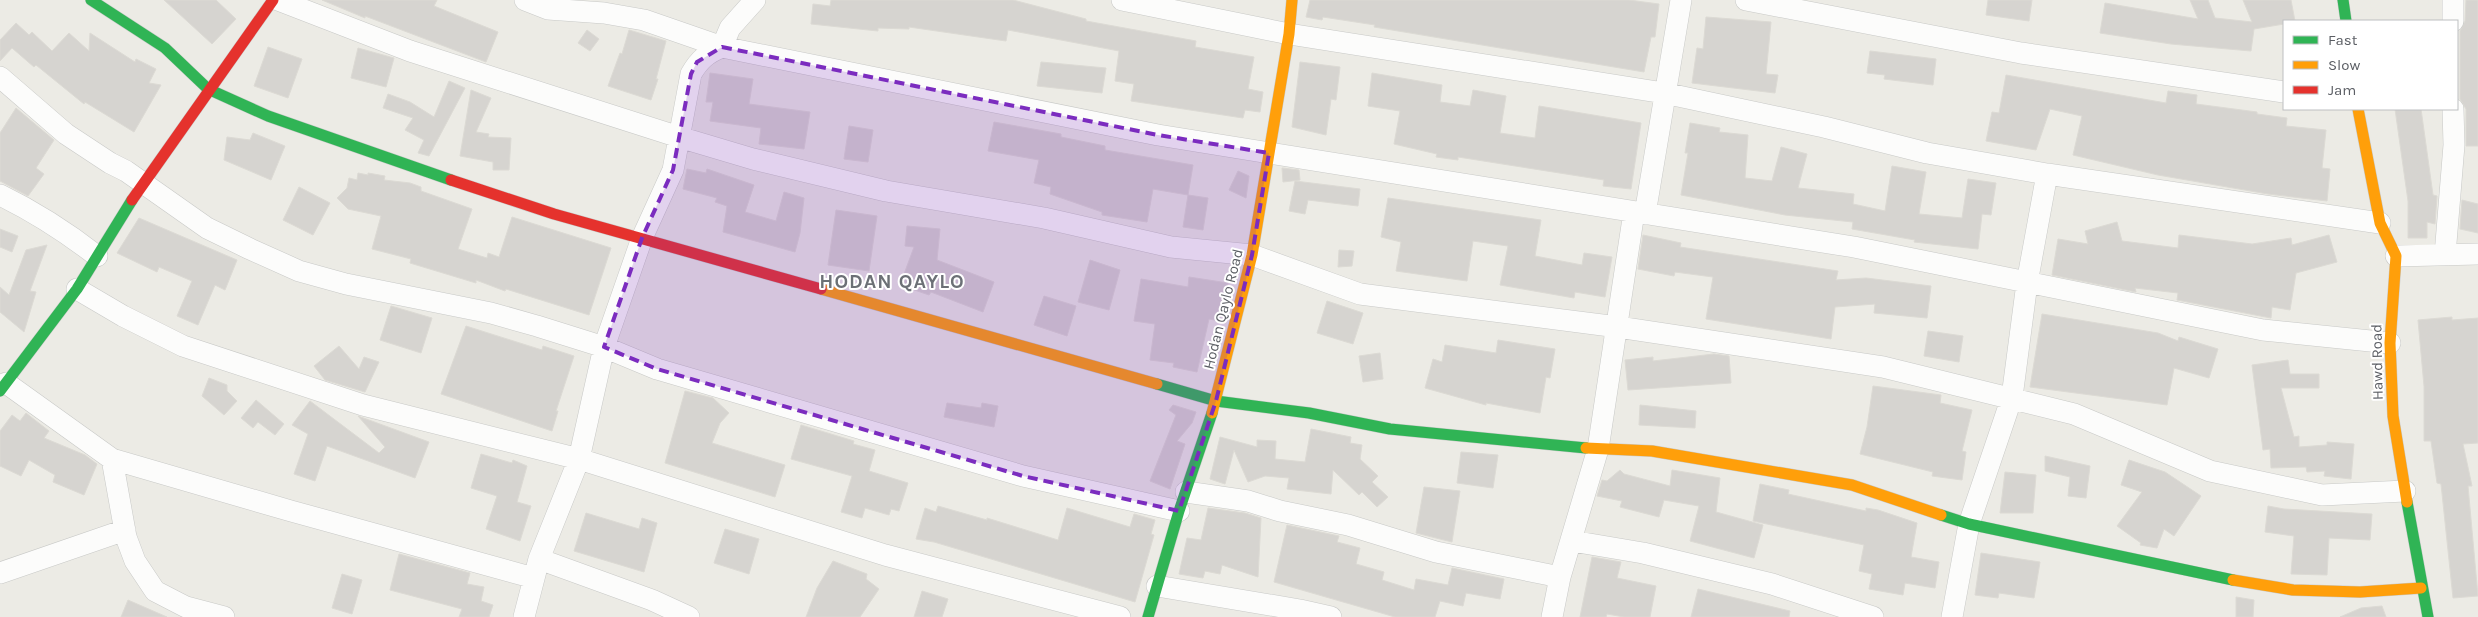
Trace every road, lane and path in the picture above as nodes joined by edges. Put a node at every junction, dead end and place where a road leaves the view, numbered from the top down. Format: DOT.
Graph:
graph roads {
  1 [pos="91,0"];
  2 [pos="272,0"];
  3 [pos="278,0"];
  4 [pos="525,0"];
  5 [pos="755,0"];
  6 [pos="1122,0"];
  7 [pos="1292,0"];
  8 [pos="1681,0"];
  9 [pos="1746,0"];
  10 [pos="2344,0"];
  11 [pos="2453,0"];
  12 [pos="2346,20"];
  13 [pos="2453,20"];
  14 [pos="1289,34"];
  15 [pos="722,47"];
  16 [pos="0,77"];
  17 [pos="208,89"];
  18 [pos="2283,92"];
  19 [pos="1664,93"];
  20 [pos="2358,110"];
  21 [pos="2453,110"];
  22 [pos="679,137"];
  23 [pos="1269,153"];
  24 [pos="2047,174"];
  25 [pos="142,183"];
  26 [pos="0,195"];
  27 [pos="1640,213"];
  28 [pos="2380,223"];
  29 [pos="642,238"];
  30 [pos="2478,254"];
  31 [pos="1252,255"];
  32 [pos="2445,255"];
  33 [pos="97,256"];
  34 [pos="2396,256"];
  35 [pos="2027,282"];
  36 [pos="77,289"];
  37 [pos="1618,328"];
  38 [pos="2390,343"];
  39 [pos="604,347"];
  40 [pos="3,387"];
  41 [pos="2012,397"];
  42 [pos="1216,401"];
  43 [pos="1598,450"];
  44 [pos="112,459"];
  45 [pos="579,459"];
  46 [pos="2405,491"];
  47 [pos="1182,501"];
  48 [pos="1969,524"];
  49 [pos="125,530"];
  50 [pos="1572,541"];
  51 [pos="537,569"];
  52 [pos="0,573"];
  53 [pos="1560,577"];
  54 [pos="1157,586"];
  55 [pos="2421,588"];
  56 [pos="186,612"];
  57 [pos="224,617"];
  58 [pos="524,617"];
  59 [pos="689,617"];
  60 [pos="1120,617"];
  61 [pos="1148,617"];
  62 [pos="1331,617"];
  63 [pos="1552,617"];
  64 [pos="1874,617"];
  65 [pos="1952,617"];
  66 [pos="2428,617"];
  1 -- 17 [label="street"];
  2 -- 17 [label="street"];
  3 -- 22 [label="street"];
  4 -- 15 [label="street"];
  5 -- 15 [label="street"];
  6 -- 14 [label="street"];
  7 -- 14 [label="street, Hodan Qaylo Road"];
  8 -- 19 [label="street"];
  9 -- 18 [label="street"];
  10 -- 12 [label="street"];
  11 -- 13 [label="street"];
  14 -- 19 [label="street"];
  14 -- 23 [label="street, Hodan Qaylo Road"];
  15 -- 22 [label="street"];
  15 -- 23 [label="street"];
  16 -- 25 [label="street"];
  17 -- 25 [label="street"];
  17 -- 29 [label="street"];
  19 -- 24 [label="street"];
  19 -- 27 [label="street"];
  20 -- 28 [label="street, Hawd Road"];
  21 -- 32 [label="street"];
  22 -- 29 [label="street"];
  22 -- 31 [label="street"];
  23 -- 27 [label="street"];
  23 -- 31 [label="street, Hodan Qaylo Road"];
  24 -- 28 [label="street"];
  24 -- 35 [label="street"];
  25 -- 33 [label="street"];
  25 -- 39 [label="street"];
  26 -- 33 [label="street"];
  27 -- 35 [label="street"];
  27 -- 37 [label="street"];
  28 -- 34 [label="street, Hawd Road"];
  29 -- 39 [label="street"];
  29 -- 42 [label="street"];
  30 -- 32 [label="street"];
  31 -- 37 [label="street"];
  31 -- 42 [label="street, Hodan Qaylo Road"];
  32 -- 34 [label="street"];
  33 -- 36 [label="street"];
  34 -- 38 [label="street, Hawd Road"];
  35 -- 38 [label="street"];
  35 -- 41 [label="street"];
  36 -- 40 [label="street"];
  36 -- 45 [label="street"];
  37 -- 41 [label="street"];
  37 -- 43 [label="street"];
  38 -- 46 [label="street, Hawd Road"];
  39 -- 45 [label="street"];
  39 -- 47 [label="street"];
  40 -- 44 [label="street"];
  41 -- 46 [label="street"];
  41 -- 48 [label="street"];
  42 -- 43 [label="street"];
  42 -- 47 [label="street, Hodan Qaylo Road"];
  43 -- 48 [label="street"];
  43 -- 50 [label="street"];
  44 -- 49 [label="street"];
  44 -- 51 [label="street"];
  45 -- 51 [label="street"];
  45 -- 60 [label="street"];
  46 -- 55 [label="street, Hawd Road"];
  47 -- 53 [label="street"];
  47 -- 54 [label="street, Hodan Qaylo Road"];
  48 -- 55 [label="street"];
  48 -- 65 [label="street"];
  49 -- 52 [label="street"];
  49 -- 56 [label="street"];
  50 -- 53 [label="street"];
  50 -- 64 [label="street"];
  51 -- 58 [label="street"];
  51 -- 59 [label="street"];
  53 -- 63 [label="street"];
  54 -- 61 [label="street, Hodan Qaylo Road"];
  54 -- 62 [label="street"];
  55 -- 66 [label="street, Hawd Road"];
  56 -- 57 [label="street"];
}
